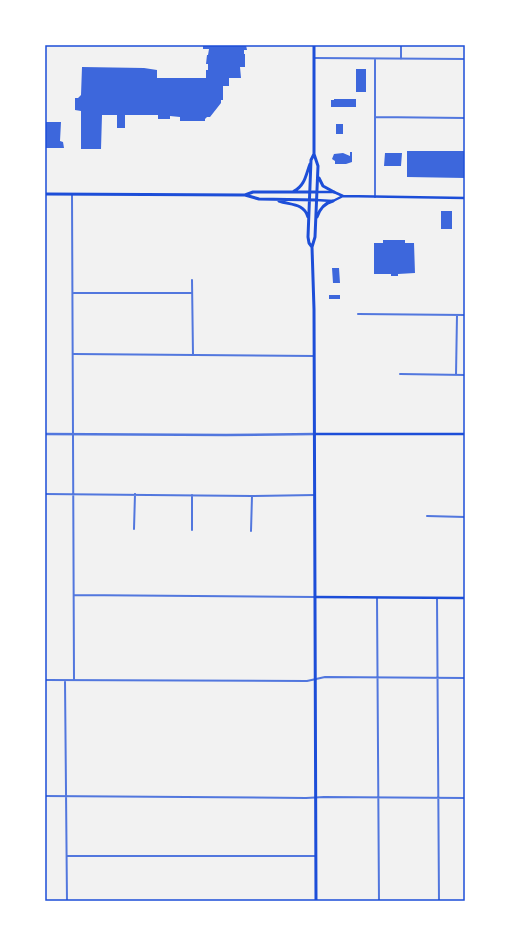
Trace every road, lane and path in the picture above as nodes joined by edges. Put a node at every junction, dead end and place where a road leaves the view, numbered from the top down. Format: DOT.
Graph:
graph roads {
  1 [pos="314,45"];
  2 [pos="401,45"];
  3 [pos="314,58"];
  4 [pos="375,59"];
  5 [pos="401,59"];
  6 [pos="465,59"];
  7 [pos="375,117"];
  8 [pos="465,118"];
  9 [pos="314,154"];
  10 [pos="311,160"];
  11 [pos="317,173"];
  12 [pos="289,192"];
  13 [pos="310,192"];
  14 [pos="317,192"];
  15 [pos="334,192"];
  16 [pos="45,194"];
  17 [pos="72,194"];
  18 [pos="245,195"];
  19 [pos="343,196"];
  20 [pos="375,197"];
  21 [pos="465,198"];
  22 [pos="277,200"];
  23 [pos="309,200"];
  24 [pos="316,200"];
  25 [pos="334,201"];
  26 [pos="308,220"];
  27 [pos="316,220"];
  28 [pos="312,247"];
  29 [pos="192,280"];
  30 [pos="73,293"];
  31 [pos="192,293"];
  32 [pos="358,314"];
  33 [pos="457,315"];
  34 [pos="465,315"];
  35 [pos="74,354"];
  36 [pos="193,355"];
  37 [pos="314,356"];
  38 [pos="400,374"];
  39 [pos="465,374"];
  40 [pos="456,375"];
  41 [pos="45,434"];
  42 [pos="74,434"];
  43 [pos="315,434"];
  44 [pos="465,434"];
  45 [pos="45,494"];
  46 [pos="74,494"];
  47 [pos="135,494"];
  48 [pos="192,495"];
  49 [pos="315,495"];
  50 [pos="252,496"];
  51 [pos="427,516"];
  52 [pos="465,517"];
  53 [pos="134,529"];
  54 [pos="192,530"];
  55 [pos="251,531"];
  56 [pos="74,595"];
  57 [pos="315,596"];
  58 [pos="378,598"];
  59 [pos="437,598"];
  60 [pos="465,598"];
  61 [pos="378,678"];
  62 [pos="438,678"];
  63 [pos="465,678"];
  64 [pos="74,679"];
  65 [pos="315,679"];
  66 [pos="45,680"];
  67 [pos="65,681"];
  68 [pos="45,796"];
  69 [pos="66,796"];
  70 [pos="315,798"];
  71 [pos="378,798"];
  72 [pos="439,798"];
  73 [pos="465,798"];
  74 [pos="67,856"];
  75 [pos="316,856"];
  76 [pos="67,901"];
  77 [pos="316,901"];
  78 [pos="379,901"];
  79 [pos="439,901"];
  1 -- 3 [label="main road"];
  2 -- 5 [label="street"];
  3 -- 4 [label="street"];
  3 -- 9 [label="main road"];
  4 -- 5 [label="street"];
  4 -- 7 [label="street"];
  5 -- 6 [label="street"];
  7 -- 8 [label="street"];
  7 -- 20 [label="street"];
  9 -- 10 [label="main road"];
  9 -- 11 [label="main road"];
  10 -- 12 [label="main road"];
  10 -- 13 [label="main road"];
  11 -- 14 [label="main road"];
  11 -- 15 [label="main road"];
  12 -- 13 [label="main road"];
  12 -- 18 [label="main road"];
  13 -- 14 [label="main road"];
  13 -- 23 [label="main road"];
  14 -- 15 [label="main road"];
  14 -- 24 [label="main road"];
  15 -- 19 [label="main road"];
  16 -- 17 [label="main road"];
  17 -- 18 [label="main road"];
  17 -- 30 [label="street"];
  18 -- 22 [label="main road"];
  19 -- 20 [label="main road"];
  19 -- 25 [label="main road"];
  20 -- 21 [label="main road"];
  22 -- 23 [label="main road"];
  22 -- 26 [label="main road"];
  23 -- 24 [label="main road"];
  23 -- 26 [label="main road"];
  24 -- 25 [label="main road"];
  24 -- 27 [label="main road"];
  25 -- 27 [label="main road"];
  26 -- 28 [label="main road"];
  27 -- 28 [label="main road"];
  28 -- 37 [label="main road"];
  29 -- 31 [label="street"];
  30 -- 31 [label="street"];
  30 -- 35 [label="street"];
  31 -- 36 [label="street"];
  32 -- 33 [label="street"];
  33 -- 34 [label="street"];
  33 -- 40 [label="street"];
  35 -- 36 [label="street"];
  35 -- 42 [label="street"];
  36 -- 37 [label="street"];
  37 -- 43 [label="main road"];
  38 -- 40 [label="street"];
  39 -- 40 [label="street"];
  41 -- 42 [label="street"];
  42 -- 43 [label="street"];
  42 -- 46 [label="street"];
  43 -- 44 [label="main road"];
  43 -- 49 [label="main road"];
  45 -- 46 [label="street"];
  46 -- 47 [label="street"];
  46 -- 56 [label="street"];
  47 -- 48 [label="street"];
  47 -- 53 [label="street"];
  48 -- 50 [label="street"];
  48 -- 54 [label="street"];
  49 -- 50 [label="street"];
  49 -- 57 [label="main road"];
  50 -- 55 [label="street"];
  51 -- 52 [label="street"];
  56 -- 57 [label="street"];
  56 -- 64 [label="street"];
  57 -- 58 [label="main road"];
  57 -- 65 [label="main road"];
  58 -- 59 [label="main road"];
  58 -- 61 [label="street"];
  59 -- 60 [label="main road"];
  59 -- 62 [label="street"];
  61 -- 62 [label="street"];
  61 -- 65 [label="street"];
  61 -- 71 [label="street"];
  62 -- 63 [label="street"];
  62 -- 72 [label="street"];
  64 -- 65 [label="street"];
  64 -- 67 [label="street"];
  65 -- 70 [label="main road"];
  66 -- 67 [label="street"];
  67 -- 69 [label="street"];
  68 -- 69 [label="street"];
  69 -- 70 [label="street"];
  69 -- 74 [label="street"];
  70 -- 71 [label="street"];
  70 -- 75 [label="main road"];
  71 -- 72 [label="street"];
  71 -- 78 [label="street"];
  72 -- 73 [label="street"];
  72 -- 79 [label="street"];
  74 -- 75 [label="street"];
  74 -- 76 [label="street"];
  75 -- 77 [label="main road"];
}
